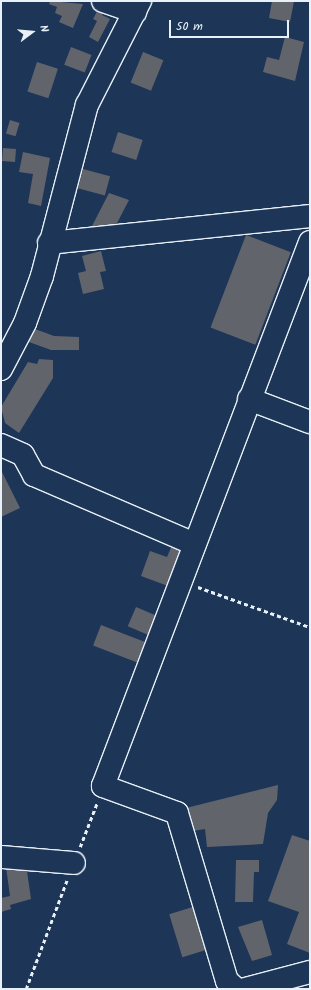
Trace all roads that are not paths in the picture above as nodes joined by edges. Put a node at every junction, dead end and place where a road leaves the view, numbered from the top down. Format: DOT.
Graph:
graph roads {
  1 [pos="103,1"];
  2 [pos="137,7"];
  3 [pos="310,216"];
  4 [pos="310,242"];
  5 [pos="48,243"];
  6 [pos="1,369"];
  7 [pos="249,399"];
  8 [pos="310,422"];
  9 [pos="1,445"];
  10 [pos="194,544"];
  11 [pos="1,857"];
  12 [pos="74,863"];
  13 [pos="310,972"];
  14 [pos="236,989"];
  15 [pos="245,989"];
  1 -- 2 [label="street"];
  2 -- 5 [label="street"];
  3 -- 5 [label="street"];
  4 -- 7 [label="street"];
  5 -- 6 [label="street"];
  7 -- 8 [label="street"];
  7 -- 10 [label="street"];
  9 -- 10 [label="street"];
  10 -- 14 [label="street"];
  11 -- 12 [label="street"];
  13 -- 15 [label="street"];
}
